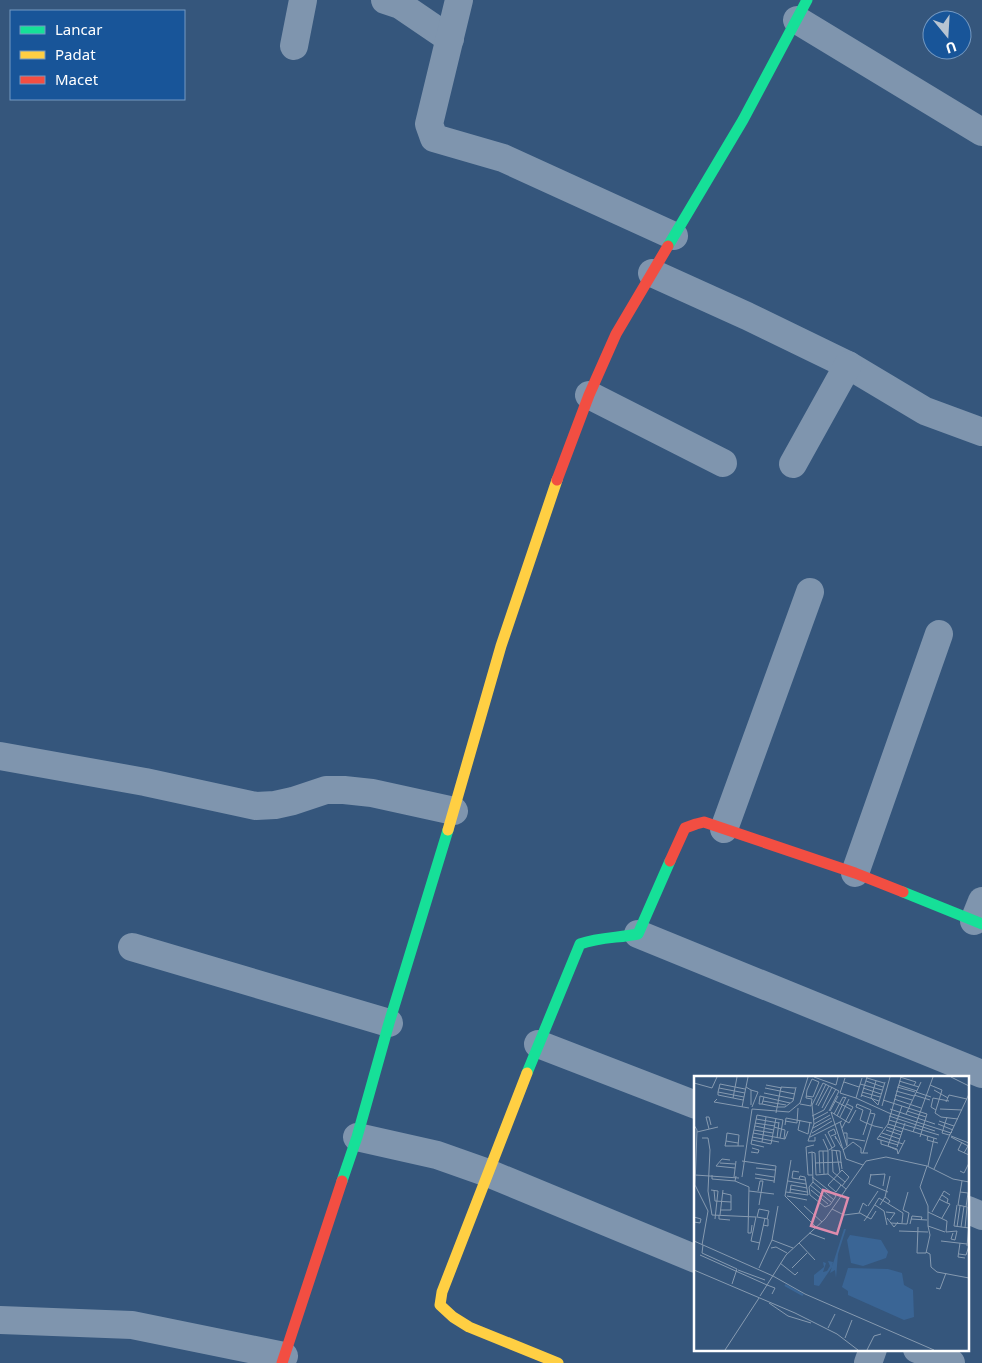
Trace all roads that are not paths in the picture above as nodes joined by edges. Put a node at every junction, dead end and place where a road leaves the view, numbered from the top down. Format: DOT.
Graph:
graph roads {
  1 [pos="303,0"];
  2 [pos="385,0"];
  3 [pos="459,0"];
  4 [pos="802,10"];
  5 [pos="450,39"];
  6 [pos="294,46"];
  7 [pos="982,132"];
  8 [pos="674,236"];
  9 [pos="652,273"];
  10 [pos="848,365"];
  11 [pos="589,396"];
  12 [pos="982,432"];
  13 [pos="723,463"];
  14 [pos="793,464"];
  15 [pos="810,592"];
  16 [pos="939,634"];
  17 [pos="0,756"];
  18 [pos="454,810"];
  19 [pos="724,829"];
  20 [pos="855,873"];
  21 [pos="979,915"];
  22 [pos="638,934"];
  23 [pos="132,947"];
  24 [pos="389,1023"];
  25 [pos="538,1044"];
  26 [pos="977,1072"];
  27 [pos="694,1104"];
  28 [pos="357,1137"];
  29 [pos="488,1173"];
  30 [pos="970,1211"];
  31 [pos="982,1216"];
  32 [pos="694,1258"];
  33 [pos="0,1320"];
  34 [pos="873,1350"];
  35 [pos="919,1350"];
  36 [pos="283,1359"];
  37 [pos="558,1363"];
  38 [pos="868,1363"];
  39 [pos="951,1363"];
  1 -- 6 [label="street"];
  2 -- 5 [label="street"];
  3 -- 5 [label="street"];
  4 -- 7 [label="street"];
  4 -- 8 [label="street"];
  5 -- 8 [label="street"];
  8 -- 9 [label="street"];
  9 -- 10 [label="street"];
  9 -- 11 [label="street"];
  10 -- 12 [label="street"];
  10 -- 14 [label="street"];
  11 -- 13 [label="street"];
  11 -- 18 [label="street"];
  15 -- 19 [label="street"];
  16 -- 20 [label="street"];
  17 -- 18 [label="street"];
  18 -- 24 [label="street"];
  19 -- 20 [label="street"];
  19 -- 22 [label="street"];
  20 -- 21 [label="street"];
  22 -- 25 [label="street"];
  22 -- 26 [label="street"];
  23 -- 24 [label="street"];
  24 -- 28 [label="street"];
  25 -- 27 [label="street"];
  25 -- 29 [label="street"];
  28 -- 29 [label="street"];
  28 -- 36 [label="street"];
  29 -- 32 [label="street"];
  29 -- 37 [label="street"];
  30 -- 31 [label="street"];
  33 -- 36 [label="street"];
  34 -- 38 [label="street"];
  35 -- 39 [label="street"];
}
